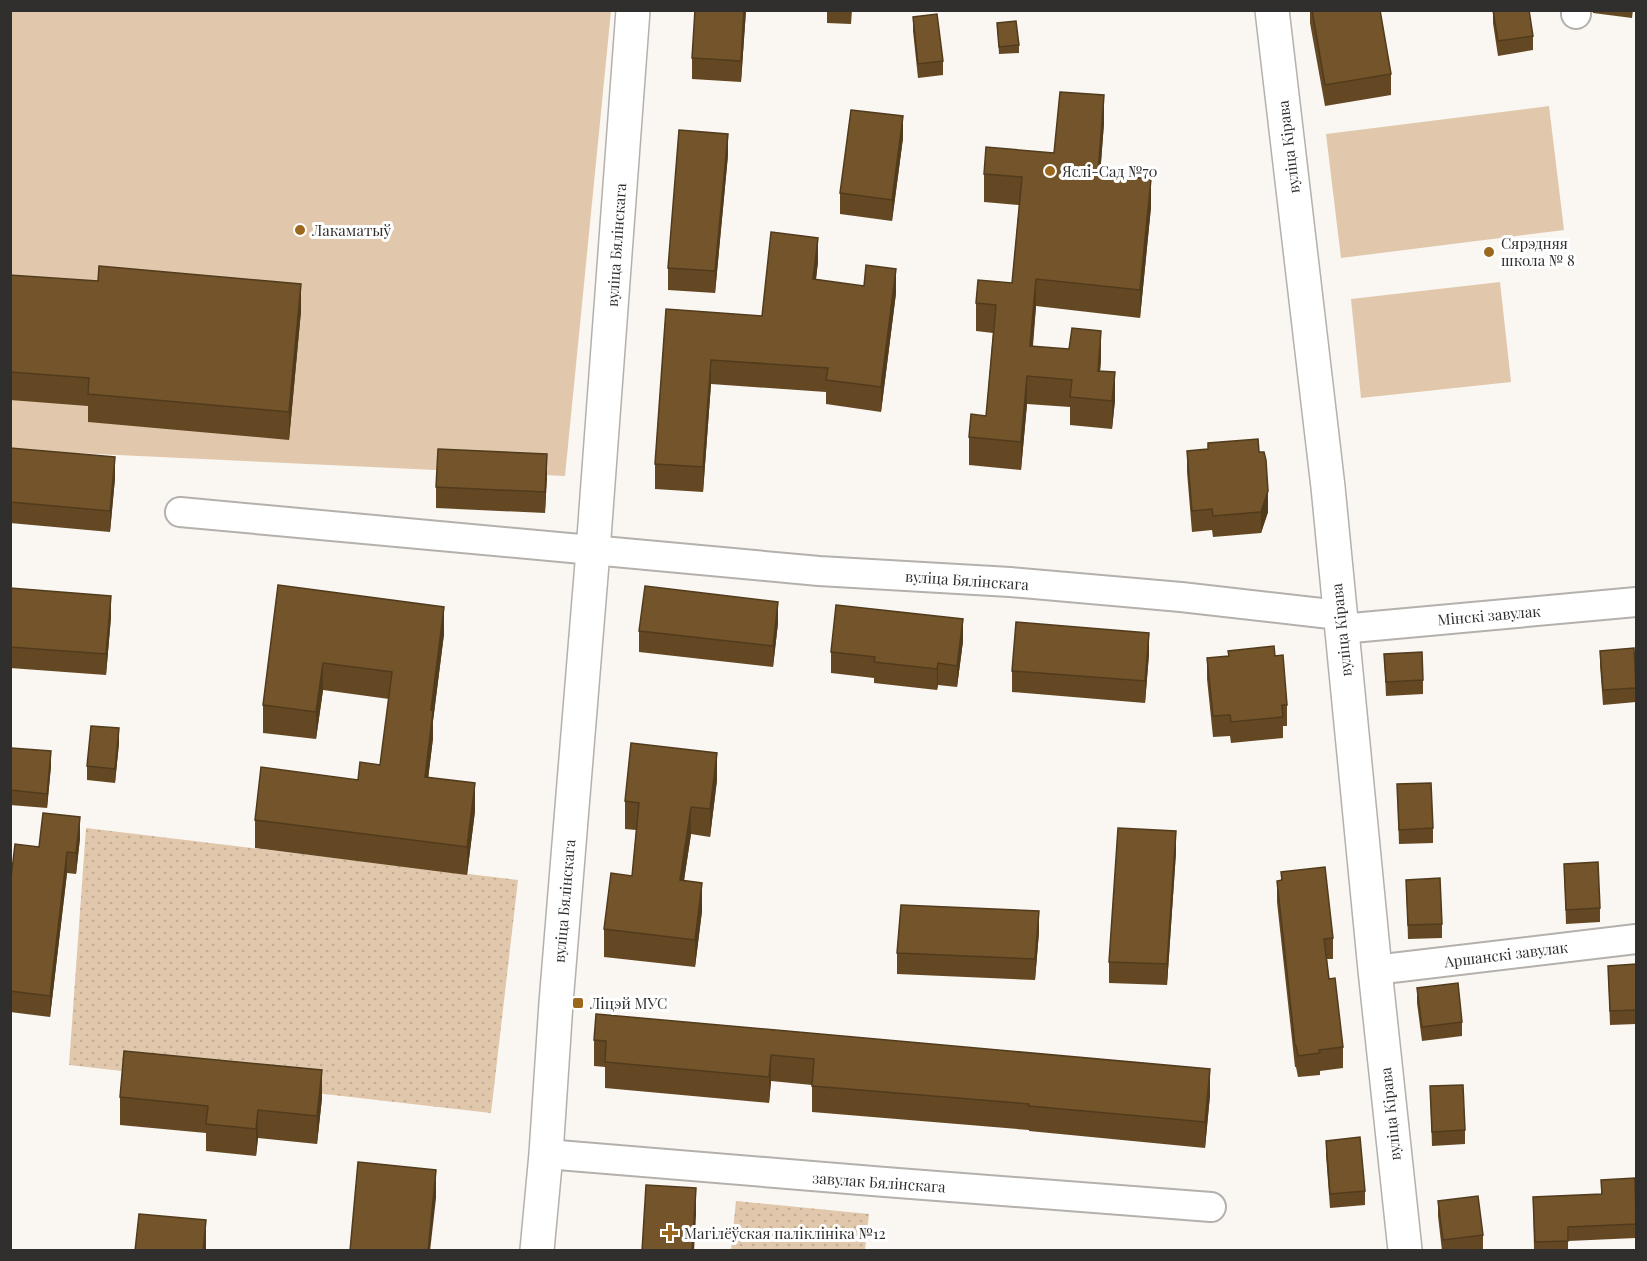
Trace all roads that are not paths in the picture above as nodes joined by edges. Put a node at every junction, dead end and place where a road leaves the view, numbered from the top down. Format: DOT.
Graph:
graph roads {
  1 [pos="633,10"];
  2 [pos="1272,10"];
  3 [pos="180,512"];
  4 [pos="593,551"];
  5 [pos="1636,602"];
  6 [pos="1340,622"];
  7 [pos="1636,939"];
  8 [pos="1374,970"];
  9 [pos="546,1154"];
  10 [pos="1211,1207"];
  11 [pos="537,1251"];
  12 [pos="1405,1251"];
  1 -- 4 [label="main road, вуліца Бялінскага"];
  2 -- 6 [label="main road, вуліца Кірава"];
  3 -- 4 [label="street, вуліца Бялінскага"];
  4 -- 6 [label="street, вуліца Бялінскага"];
  4 -- 9 [label="main road, вуліца Бялінскага"];
  5 -- 6 [label="street, Мінскі завулак"];
  6 -- 8 [label="main road, вуліца Кірава"];
  7 -- 8 [label="street, Аршанскі завулак"];
  8 -- 12 [label="main road, вуліца Кірава"];
  9 -- 10 [label="street, завулак Бялінскага"];
  9 -- 11 [label="main road, вуліца Бялінскага"];
}
